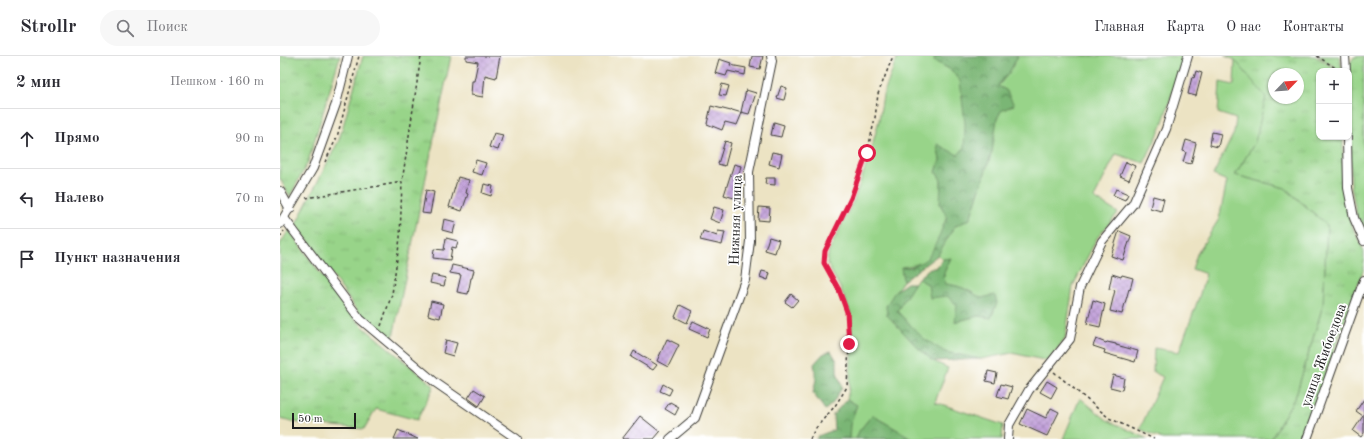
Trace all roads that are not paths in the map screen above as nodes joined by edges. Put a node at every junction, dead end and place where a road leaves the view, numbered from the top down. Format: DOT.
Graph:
graph roads {
  1 [pos="348,56"];
  2 [pos="772,56"];
  3 [pos="1188,56"];
  4 [pos="1345,56"];
  5 [pos="1346,68"];
  6 [pos="1347,140"];
  7 [pos="280,191"];
  8 [pos="290,209"];
  9 [pos="282,221"];
  10 [pos="1364,241"];
  11 [pos="1364,280"];
  12 [pos="517,439"];
  13 [pos="670,439"];
  14 [pos="1008,439"];
  15 [pos="1307,439"];
  1 -- 8 [label="street"];
  2 -- 13 [label="street, Нижняя улица"];
  3 -- 14 [label="street"];
  4 -- 5 [label="street"];
  6 -- 10 [label="street"];
  7 -- 8 [label="street"];
  8 -- 9 [label="street"];
  9 -- 12 [label="street"];
  11 -- 15 [label="street, улица Жибоедова"];
}
